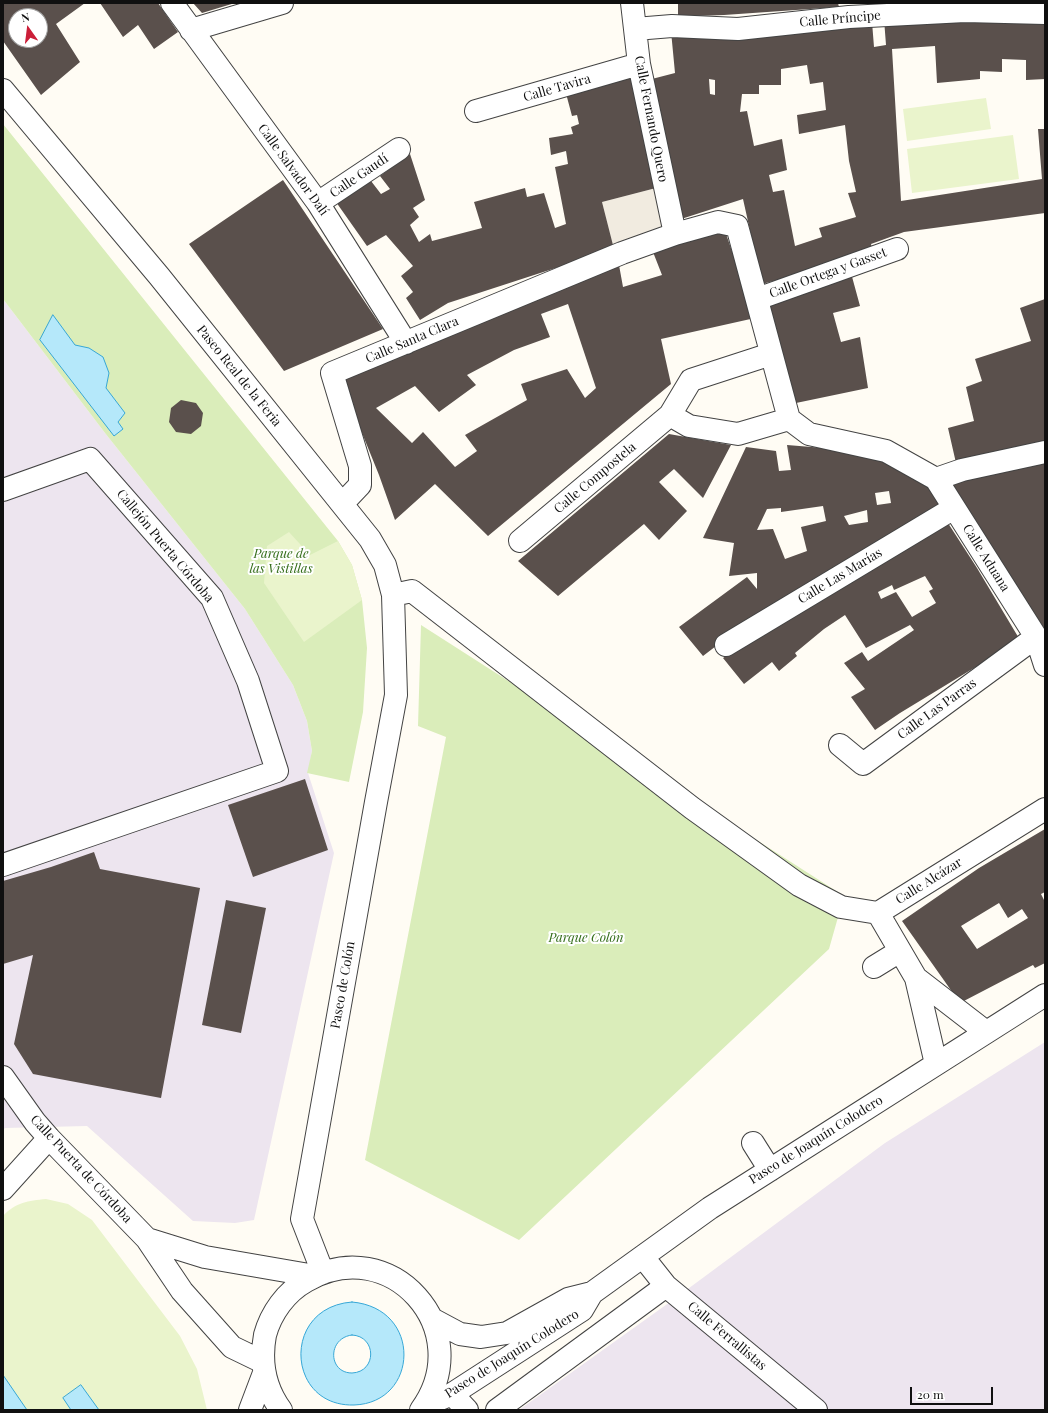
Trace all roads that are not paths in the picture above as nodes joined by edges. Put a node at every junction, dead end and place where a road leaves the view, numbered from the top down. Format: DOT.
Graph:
graph roads {
  1 [pos="172,3"];
  2 [pos="282,3"];
  3 [pos="632,3"];
  4 [pos="848,10"];
  5 [pos="1045,12"];
  6 [pos="635,29"];
  7 [pos="191,30"];
  8 [pos="639,64"];
  9 [pos="3,90"];
  10 [pos="476,111"];
  11 [pos="399,149"];
  12 [pos="318,204"];
  13 [pos="675,234"];
  14 [pos="897,249"];
  15 [pos="757,299"];
  16 [pos="406,343"];
  17 [pos="771,354"];
  18 [pos="670,415"];
  19 [pos="789,418"];
  20 [pos="1045,452"];
  21 [pos="936,479"];
  22 [pos="3,490"];
  23 [pos="342,504"];
  24 [pos="954,508"];
  25 [pos="520,540"];
  26 [pos="393,595"];
  27 [pos="1036,637"];
  28 [pos="726,645"];
  29 [pos="1045,665"];
  30 [pos="396,695"];
  31 [pos="840,745"];
  32 [pos="1045,809"];
  33 [pos="3,865"];
  34 [pos="878,913"];
  35 [pos="900,951"];
  36 [pos="874,967"];
  37 [pos="916,978"];
  38 [pos="1045,995"];
  39 [pos="986,1032"];
  40 [pos="936,1064"];
  41 [pos="3,1077"];
  42 [pos="49,1138"];
  43 [pos="753,1144"];
  44 [pos="770,1170"];
  45 [pos="3,1189"];
  46 [pos="147,1239"];
  47 [pos="643,1257"];
  48 [pos="319,1274"];
  49 [pos="666,1286"];
  50 [pos="592,1293"];
  51 [pos="432,1319"];
  52 [pos="264,1367"];
  53 [pos="452,1394"];
  54 [pos="423,1408"];
  55 [pos="250,1410"];
  56 [pos="281,1410"];
  57 [pos="467,1410"];
  58 [pos="497,1410"];
  59 [pos="816,1410"];
  1 -- 7 [label="street, Calle Salvador Dalí"];
  2 -- 7 [label="street"];
  3 -- 6 [label="street, Calle Fernando Quero"];
  4 -- 5 [label="street, Calle Príncipe"];
  4 -- 6 [label="street, Calle Príncipe"];
  6 -- 8 [label="street, Calle Fernando Quero"];
  7 -- 12 [label="street, Calle Salvador Dalí"];
  8 -- 10 [label="street, Calle Tavira"];
  8 -- 13 [label="street, Calle Fernando Quero"];
  9 -- 23 [label="street, Paseo Real de la Feria"];
  11 -- 12 [label="street, Calle Gaudí"];
  12 -- 16 [label="street, Calle Salvador Dalí"];
  13 -- 15 [label="street, Calle Santa Clara"];
  13 -- 16 [label="street, Calle Santa Clara"];
  14 -- 15 [label="street, Calle Ortega y Gasset"];
  15 -- 17 [label="street, Calle Ortega y Gasset"];
  16 -- 23 [label="street, Calle Santa Clara"];
  17 -- 18 [label="street, Calle Compostela"];
  17 -- 19 [label="street, Calle Ortega y Gasset"];
  18 -- 19 [label="street"];
  18 -- 25 [label="street, Calle Compostela"];
  19 -- 21 [label="street"];
  20 -- 21 [label="street"];
  21 -- 24 [label="street, Calle Aduana"];
  22 -- 33 [label="street, Callejón Puerta Córdoba"];
  23 -- 26 [label="street, Paseo Real de la Feria"];
  24 -- 27 [label="street, Calle Aduana"];
  24 -- 28 [label="street, Calle Las Marías"];
  26 -- 30 [label="street, Paseo Real de la Feria"];
  26 -- 34 [label="street"];
  27 -- 29 [label="street, Calle Aduana"];
  27 -- 31 [label="street, Calle Las Parras"];
  30 -- 48 [label="street, Paseo de Colón"];
  32 -- 34 [label="street, Calle Alcázar"];
  34 -- 35 [label="street"];
  35 -- 36 [label="street"];
  35 -- 37 [label="street"];
  37 -- 39 [label="street"];
  37 -- 40 [label="street"];
  38 -- 39 [label="street, Paseo de Joaquín Colodero"];
  39 -- 40 [label="street, Paseo de Joaquín Colodero"];
  40 -- 44 [label="street, Paseo de Joaquín Colodero"];
  41 -- 42 [label="street, Calle Puerta de Córdoba"];
  42 -- 45 [label="street"];
  42 -- 46 [label="street, Calle Puerta de Córdoba"];
  43 -- 44 [label="street"];
  44 -- 47 [label="street, Paseo de Joaquín Colodero"];
  46 -- 48 [label="street, Calle Puerta de Córdoba"];
  46 -- 52 [label="street, Calle Puerta de Córdoba"];
  47 -- 49 [label="street, Calle Ferrallistas"];
  47 -- 50 [label="street, Paseo de Joaquín Colodero"];
  48 -- 51 [label="street"];
  48 -- 52 [label="street"];
  49 -- 58 [label="street"];
  49 -- 59 [label="street, Calle Ferrallistas"];
  50 -- 51 [label="street, Paseo de Joaquín Colodero"];
  50 -- 53 [label="street, Paseo de Joaquín Colodero"];
  51 -- 54 [label="street"];
  52 -- 55 [label="street"];
  52 -- 56 [label="street"];
  53 -- 54 [label="street, Paseo de Joaquín Colodero"];
  53 -- 57 [label="street"];
}
